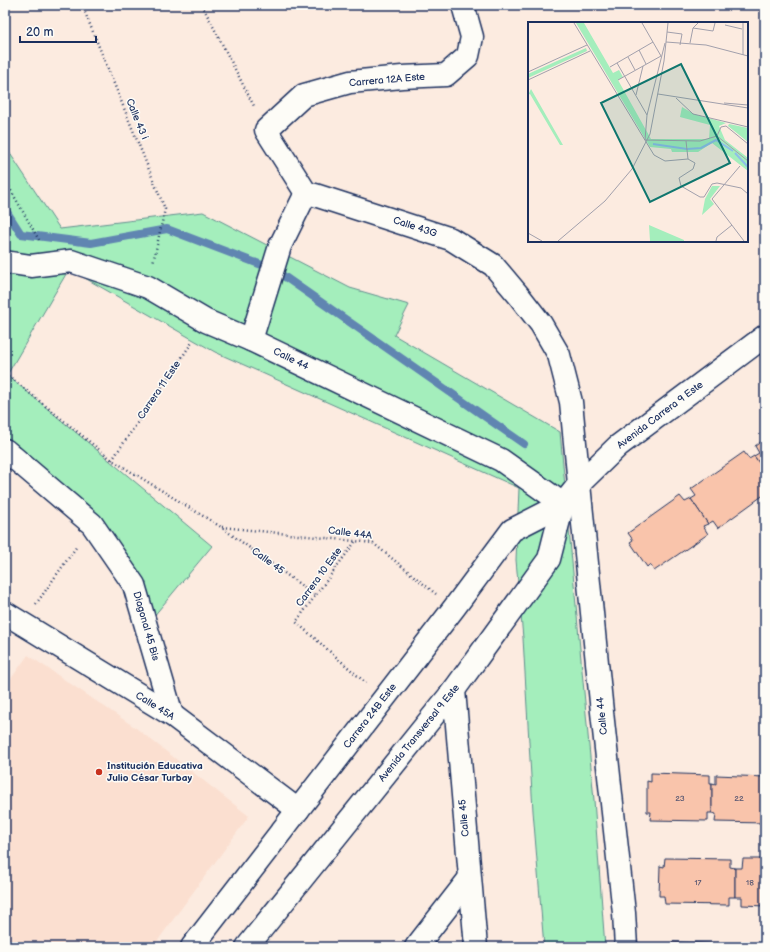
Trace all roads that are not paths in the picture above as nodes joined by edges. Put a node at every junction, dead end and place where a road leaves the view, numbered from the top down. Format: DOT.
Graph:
graph roads {
  1 [pos="463,5"];
  2 [pos="306,194"];
  3 [pos="5,262"];
  4 [pos="765,336"];
  5 [pos="251,340"];
  6 [pos="5,450"];
  7 [pos="579,484"];
  8 [pos="563,504"];
  9 [pos="13,619"];
  10 [pos="454,690"];
  11 [pos="172,715"];
  12 [pos="298,810"];
  13 [pos="469,879"];
  14 [pos="192,947"];
  15 [pos="247,947"];
  16 [pos="416,947"];
  17 [pos="476,947"];
  18 [pos="626,947"];
  1 -- 2 [label="street, Carrera 12A Este"];
  2 -- 5 [label="street"];
  2 -- 7 [label="street, Calle 43G"];
  3 -- 5 [label="street, Calle 44"];
  4 -- 7 [label="street, Avenida Carrera 9 Este"];
  5 -- 8 [label="street, Calle 44"];
  6 -- 11 [label="street, Diagonal 45 Bis"];
  7 -- 8 [label="street, Avenida Carrera 9 Este"];
  7 -- 18 [label="street, Calle 44"];
  8 -- 10 [label="street, Avenida Transversal 9 Este"];
  8 -- 12 [label="street, Carrera 24B Este"];
  9 -- 11 [label="street, Calle 45A"];
  10 -- 13 [label="street, Calle 45"];
  10 -- 15 [label="street, Avenida Transversal 9 Este"];
  11 -- 12 [label="street, Calle 45A"];
  12 -- 14 [label="street, Carrera 24B Este"];
  13 -- 16 [label="street"];
  13 -- 17 [label="street, Calle 45"];
}
